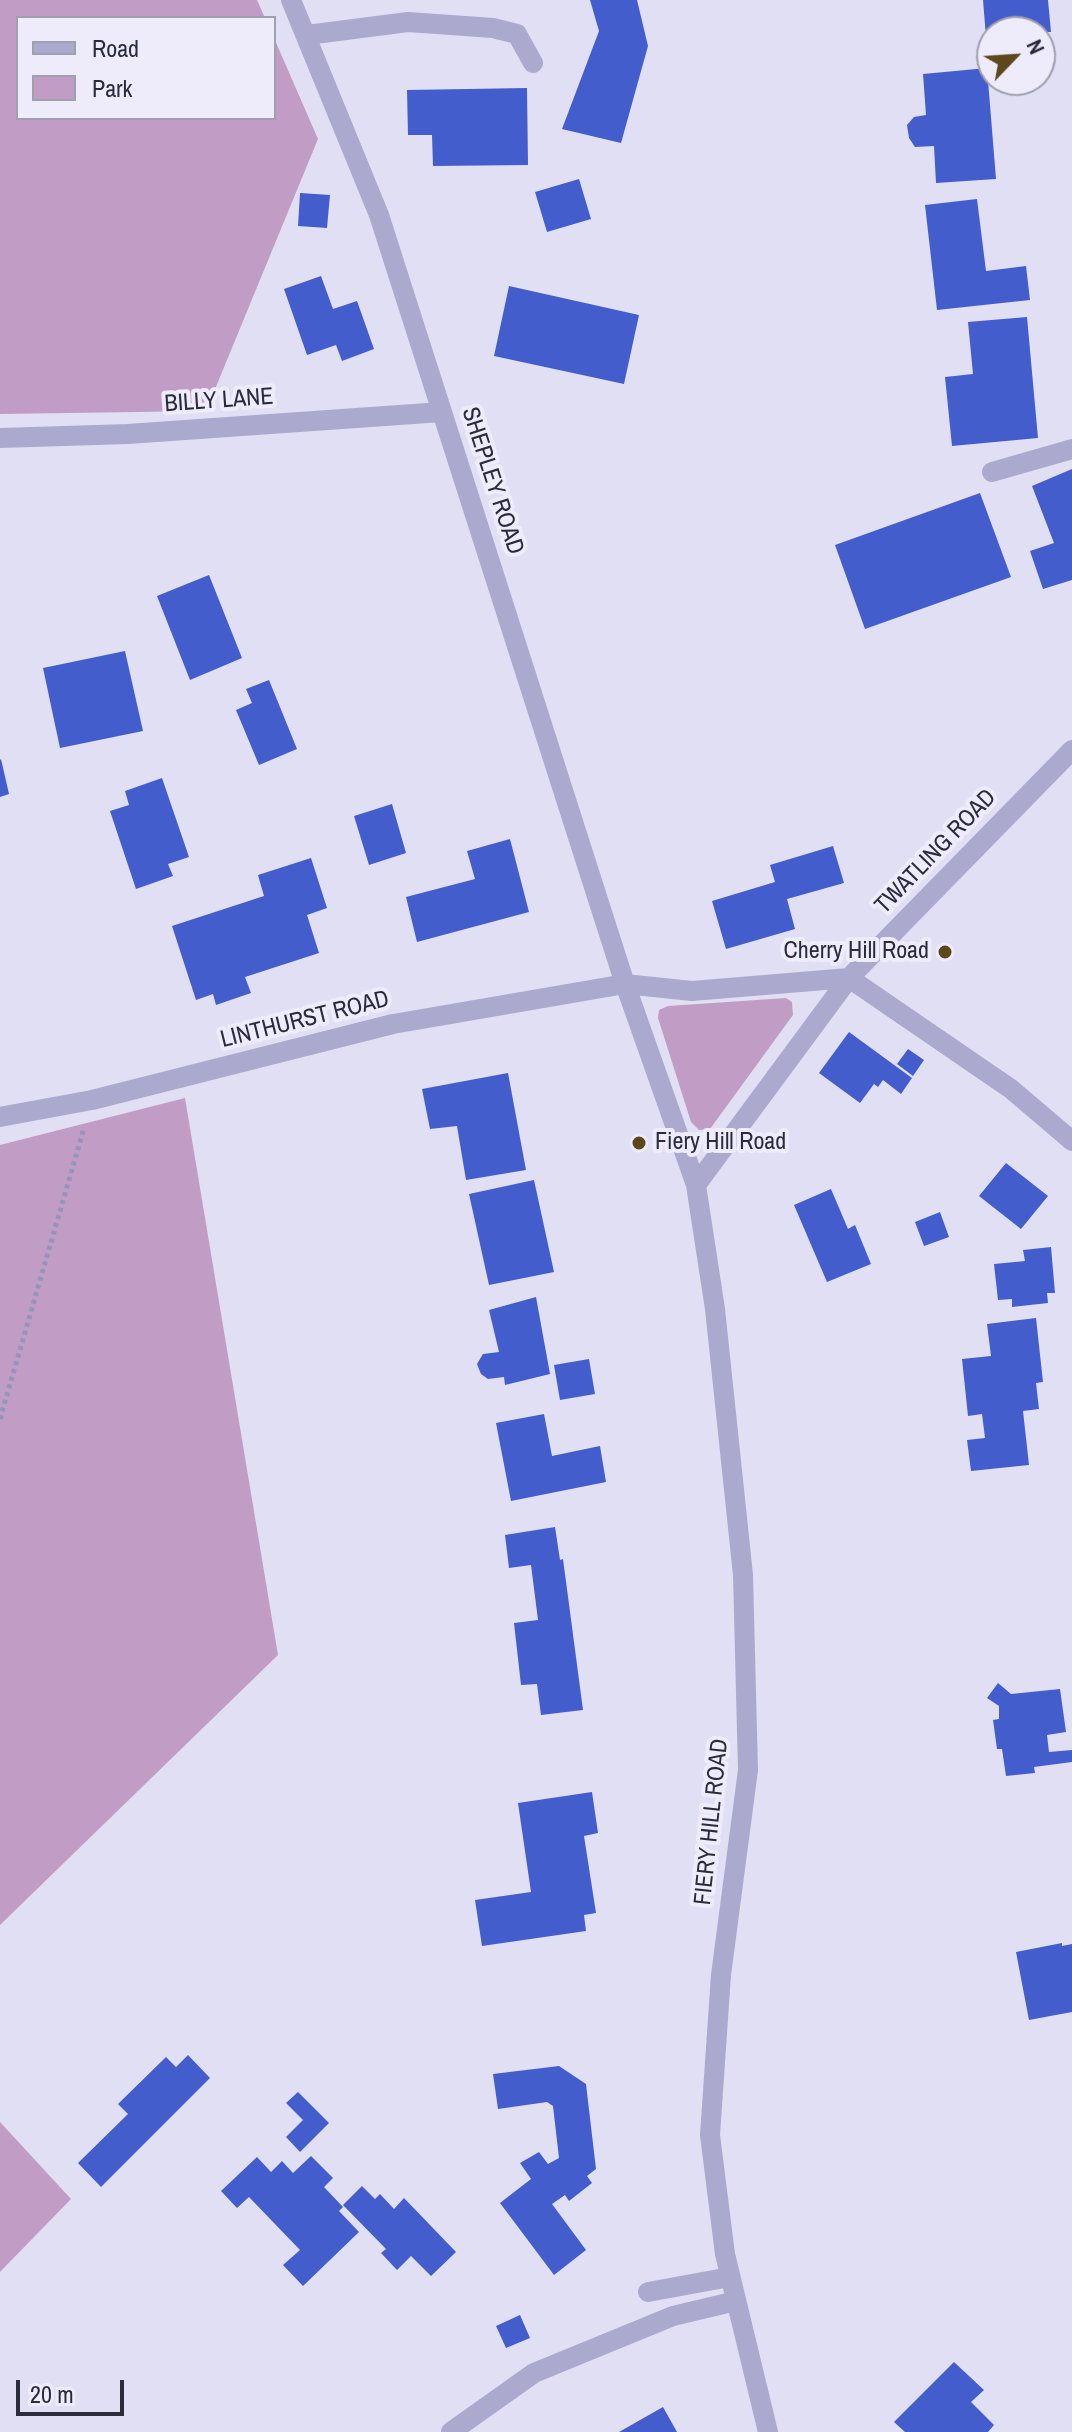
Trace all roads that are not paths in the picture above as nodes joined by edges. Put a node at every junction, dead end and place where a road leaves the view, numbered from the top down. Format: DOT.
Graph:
graph roads {
  1 [pos="291,0"];
  2 [pos="307,35"];
  3 [pos="533,63"];
  4 [pos="442,412"];
  5 [pos="0,438"];
  6 [pos="1072,449"];
  7 [pos="992,472"];
  8 [pos="1072,750"];
  9 [pos="849,978"];
  10 [pos="625,984"];
  11 [pos="0,1117"];
  12 [pos="1072,1141"];
  13 [pos="696,1185"];
  14 [pos="730,2277"];
  15 [pos="648,2292"];
  16 [pos="736,2301"];
  17 [pos="451,2432"];
  18 [pos="768,2432"];
  1 -- 2 [label="street, SHEPLEY ROAD"];
  2 -- 3 [label="street"];
  2 -- 4 [label="street, SHEPLEY ROAD"];
  4 -- 5 [label="street, BILLY LANE"];
  4 -- 10 [label="street, SHEPLEY ROAD"];
  6 -- 7 [label="street"];
  8 -- 9 [label="street, TWATLING ROAD"];
  9 -- 10 [label="street, LINTHURST ROAD"];
  9 -- 12 [label="street"];
  9 -- 13 [label="street, TWATLING ROAD"];
  10 -- 11 [label="street, LINTHURST ROAD"];
  10 -- 13 [label="street, FIERY HILL ROAD"];
  13 -- 14 [label="street, FIERY HILL ROAD"];
  14 -- 15 [label="street"];
  14 -- 16 [label="street, FIERY HILL ROAD"];
  16 -- 17 [label="street"];
  16 -- 18 [label="street, FIERY HILL ROAD"];
}
